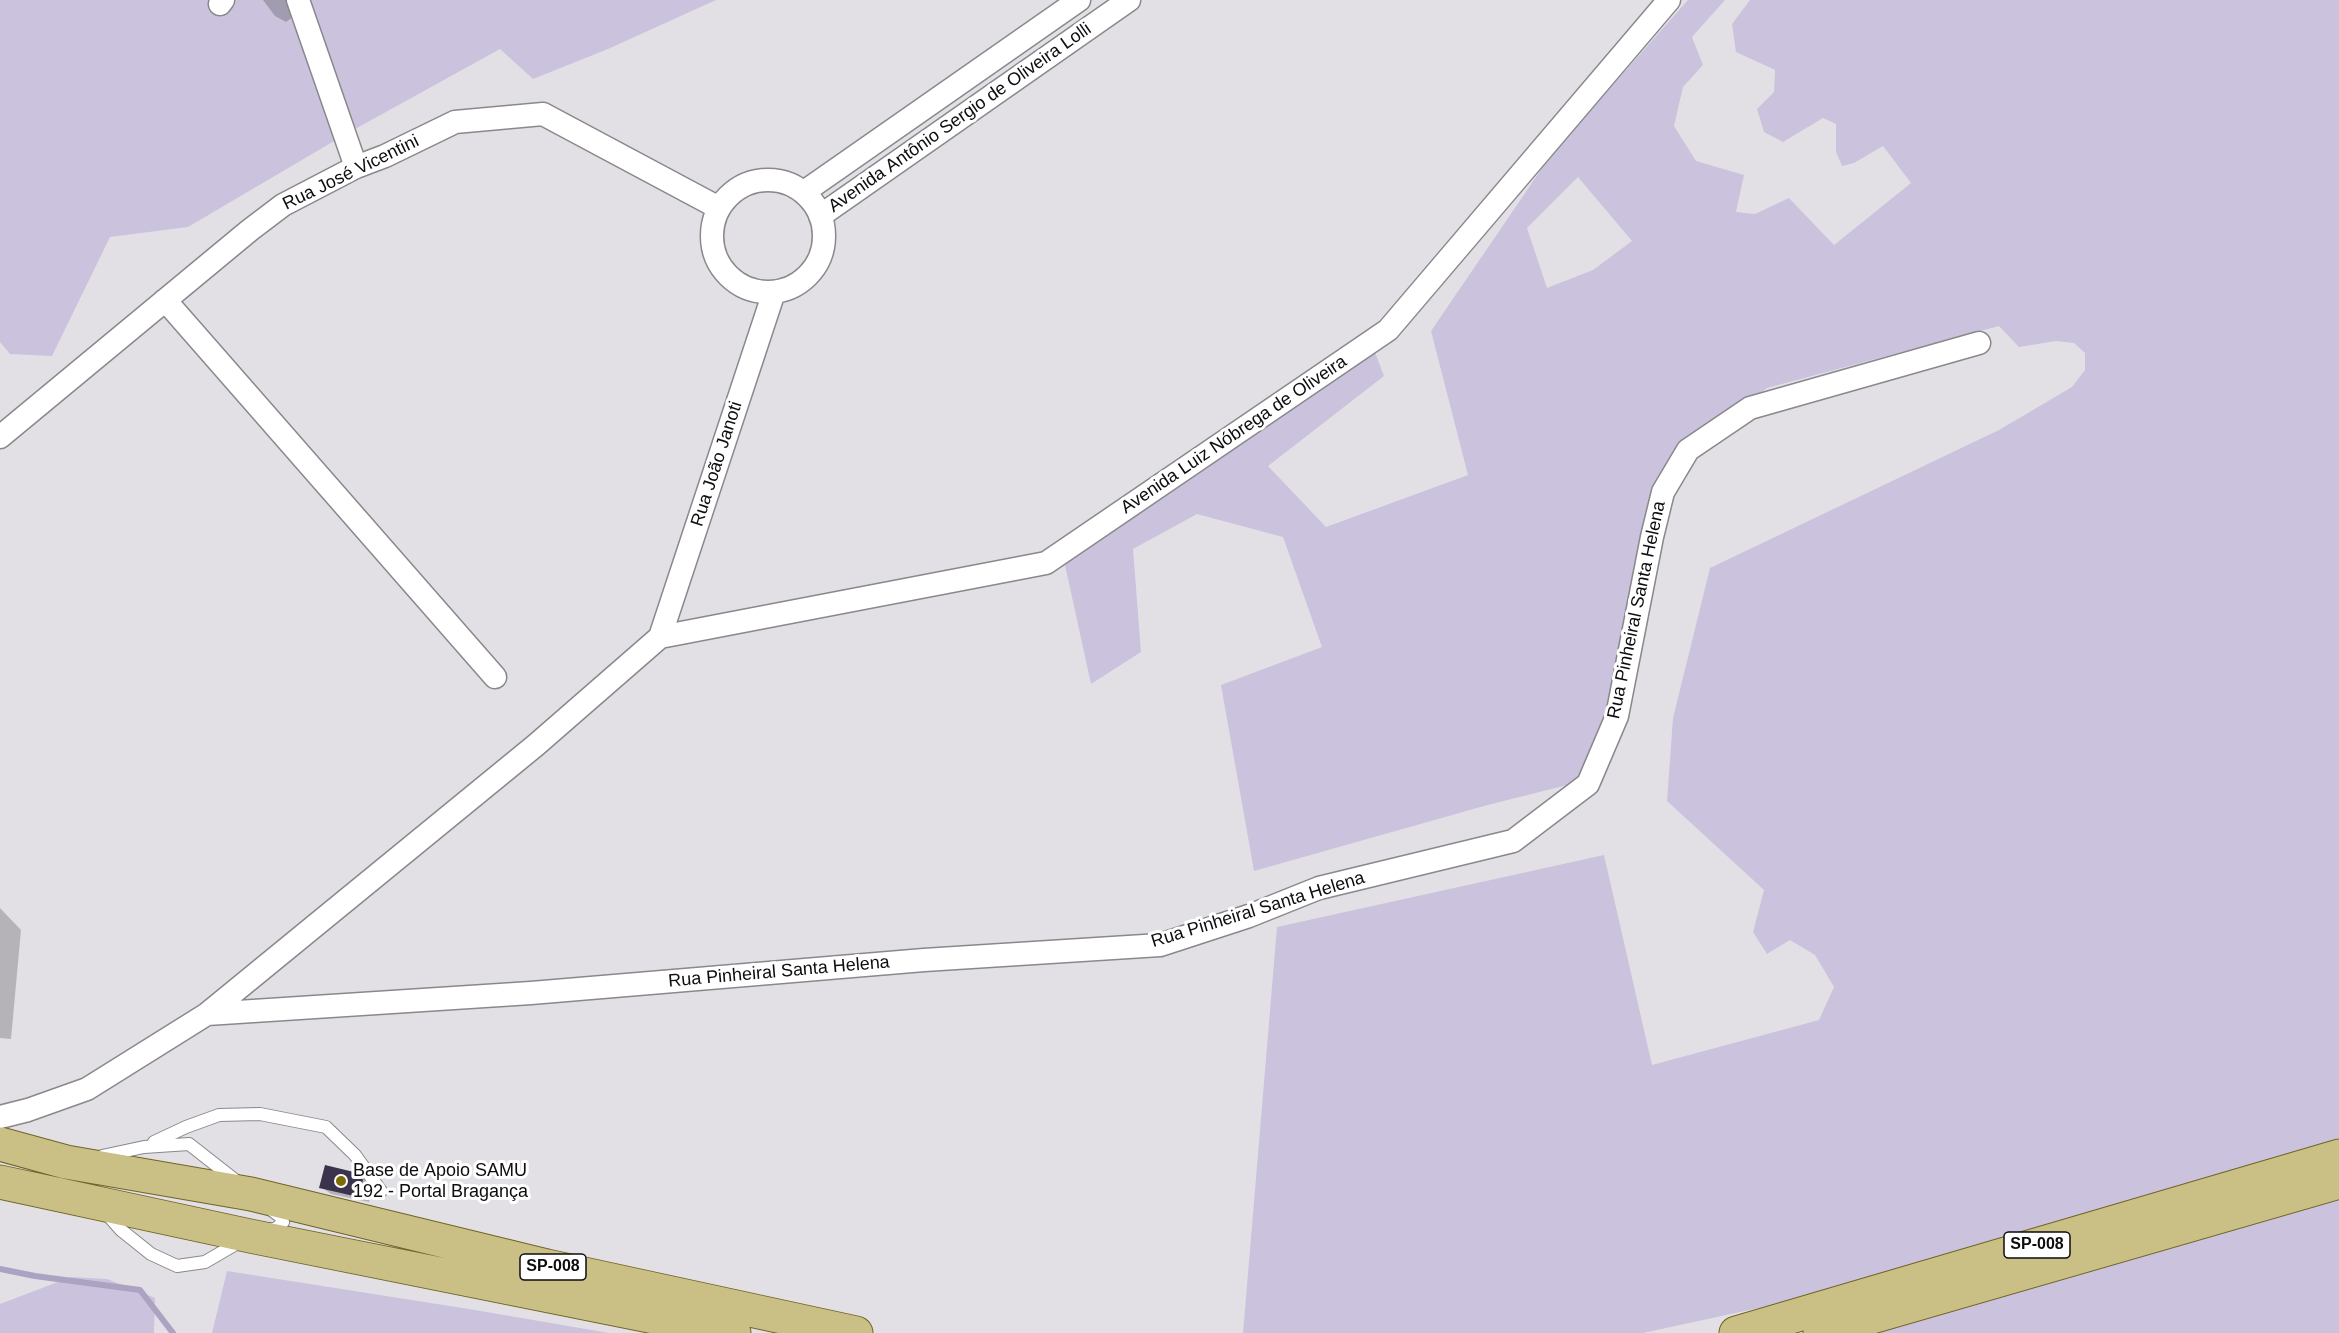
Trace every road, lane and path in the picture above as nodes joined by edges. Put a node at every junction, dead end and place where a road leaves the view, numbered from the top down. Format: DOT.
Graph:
graph roads {
  1 [pos="298,0"];
  2 [pos="1079,0"];
  3 [pos="1129,0"];
  4 [pos="1669,0"];
  5 [pos="356,167"];
  6 [pos="804,192"];
  7 [pos="719,208"];
  8 [pos="820,216"];
  9 [pos="774,292"];
  10 [pos="165,300"];
  11 [pos="1979,343"];
  12 [pos="0,437"];
  13 [pos="660,637"];
  14 [pos="495,677"];
  15 [pos="207,1014"];
  16 [pos="0,1117"];
  17 [pos="186,1127"];
  18 [pos="0,1144"];
  19 [pos="189,1144"];
  20 [pos="144,1147"];
  21 [pos="2339,1156"];
  22 [pos="66,1162"];
  23 [pos="0,1182"];
  24 [pos="2339,1182"];
  25 [pos="381,1191"];
  26 [pos="251,1194"];
  27 [pos="96,1201"];
  28 [pos="250,1236"];
  29 [pos="734,1333"];
  30 [pos="856,1333"];
  31 [pos="1736,1333"];
  32 [pos="1815,1333"];
  1 -- 5 [label="street"];
  2 -- 6 [label="street, Avenida Antônio Sergio de Oliveira Lolli"];
  3 -- 8 [label="street, Avenida Antônio Sergio de Oliveira Lolli"];
  4 -- 13 [label="street, Avenida Luiz Nóbrega de Oliveira"];
  5 -- 7 [label="street, Rua José Vicentini"];
  5 -- 10 [label="street, Rua José Vicentini"];
  6 -- 7 [label="street"];
  6 -- 8 [label="street"];
  7 -- 9 [label="street"];
  8 -- 9 [label="street"];
  9 -- 13 [label="street, Rua João Janoti"];
  10 -- 12 [label="street, Rua José Vicentini"];
  10 -- 14 [label="street"];
  11 -- 15 [label="street, Rua Pinheiral Santa Helena"];
  13 -- 15 [label="street"];
  15 -- 16 [label="street"];
  17 -- 19 [label="lane"];
  17 -- 20 [label="lane"];
  17 -- 25 [label="lane"];
  18 -- 22 [label="main road, SP-008"];
  19 -- 20 [label="lane"];
  19 -- 26 [label="lane"];
  20 -- 22 [label="lane"];
  21 -- 31 [label="main road, SP-008"];
  22 -- 26 [label="main road, SP-008"];
  23 -- 27 [label="main road, SP-008"];
  24 -- 32 [label="main road, SP-008"];
  26 -- 28 [label="lane"];
  26 -- 30 [label="main road, SP-008"];
  27 -- 28 [label="main road, SP-008"];
  27 -- 28 [label="lane"];
  28 -- 29 [label="main road, SP-008"];
}
